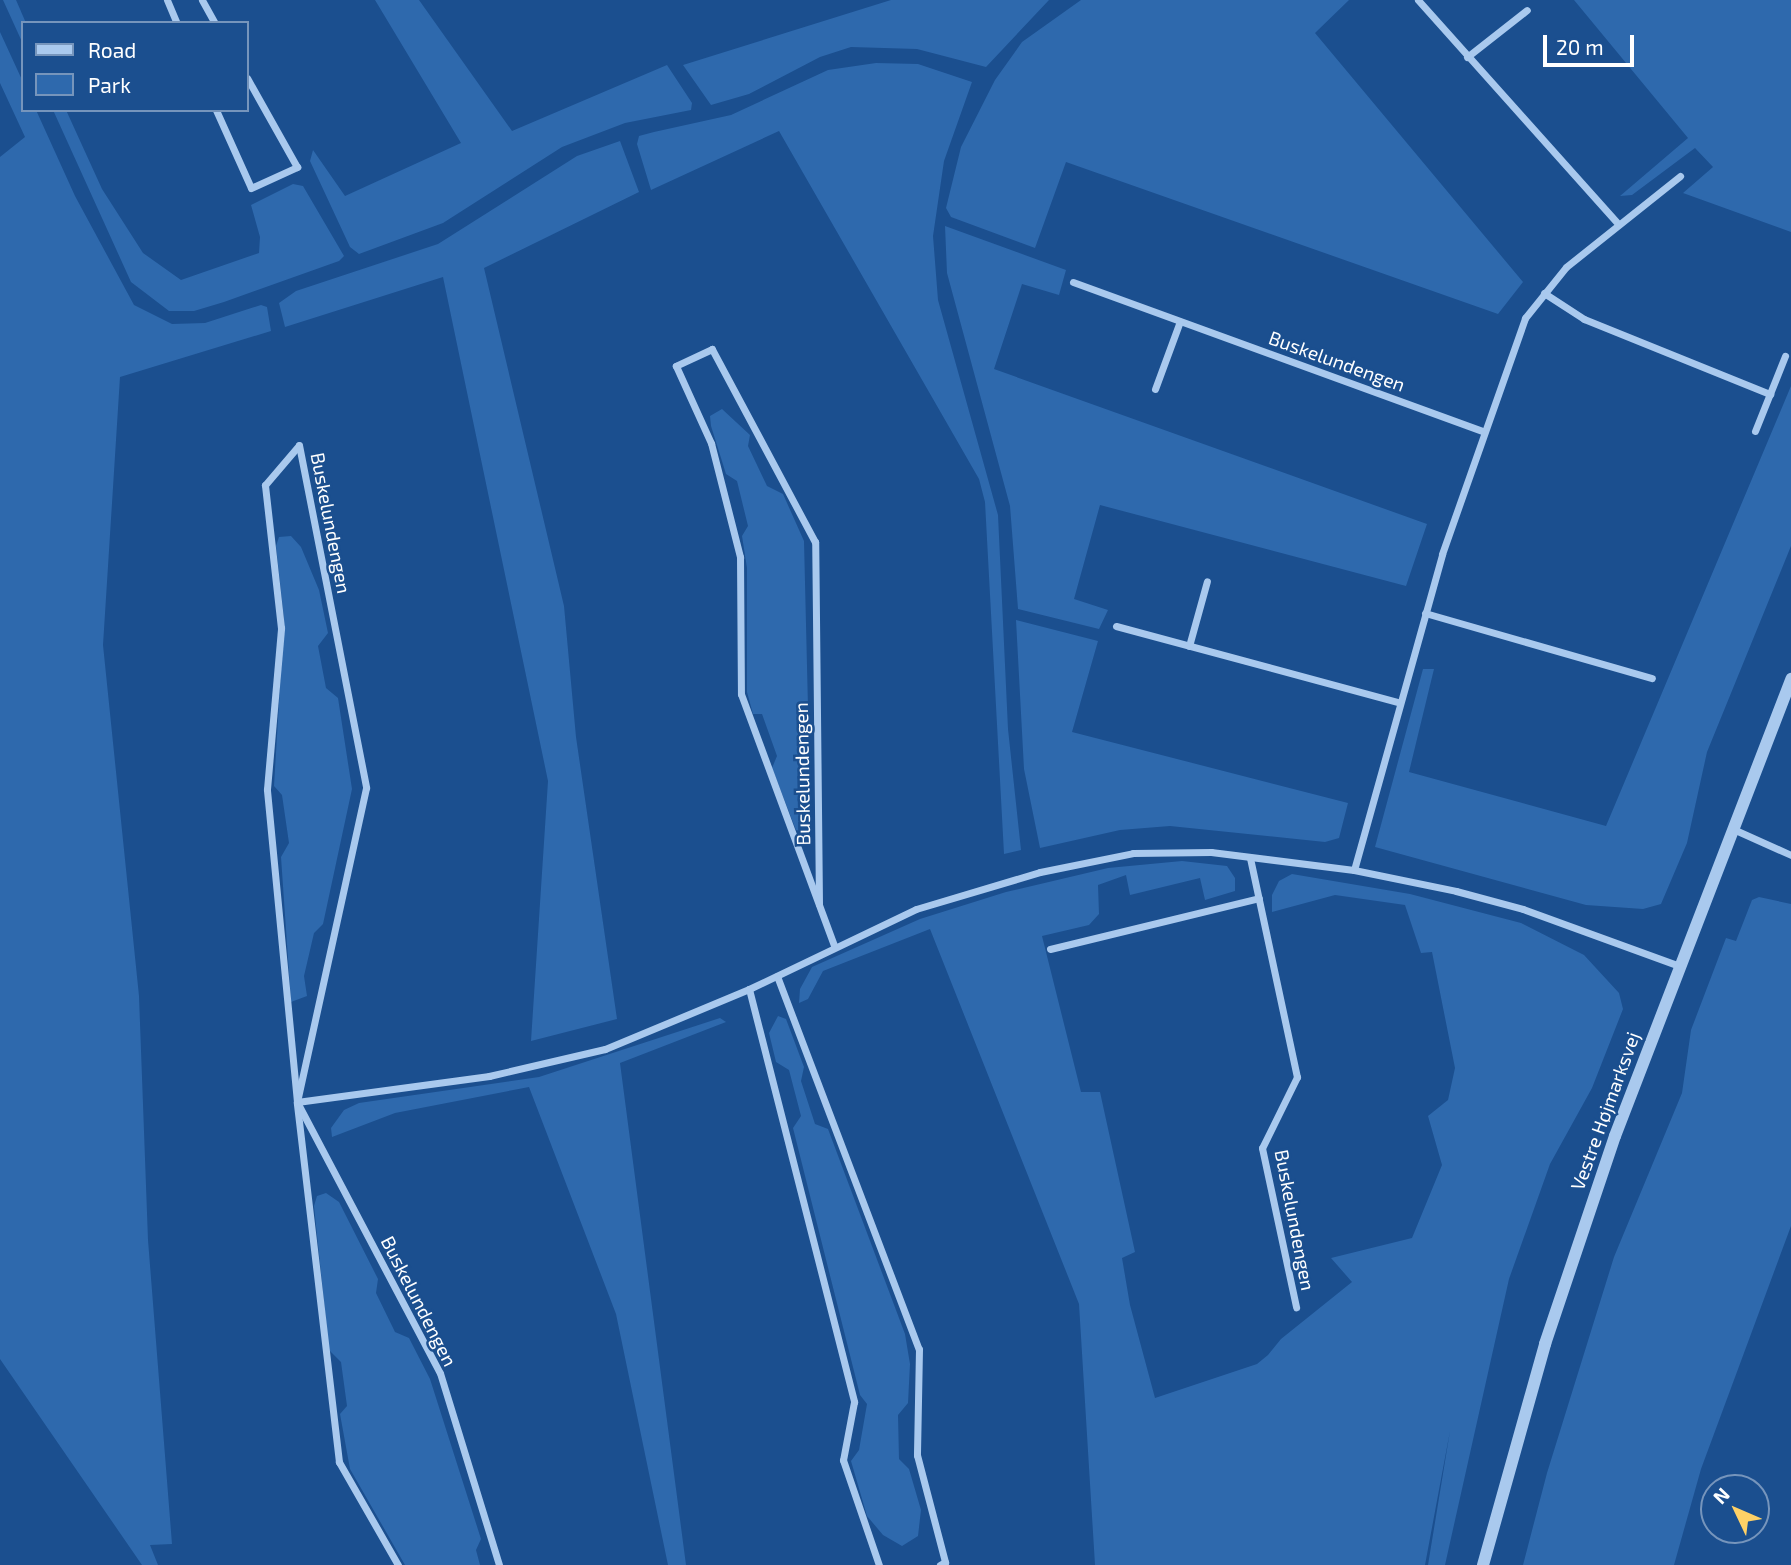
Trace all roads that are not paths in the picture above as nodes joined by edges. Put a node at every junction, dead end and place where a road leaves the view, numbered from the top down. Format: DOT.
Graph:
graph roads {
  1 [pos="167,0"];
  2 [pos="202,0"];
  3 [pos="1418,0"];
  4 [pos="1527,10"];
  5 [pos="176,21"];
  6 [pos="214,21"];
  7 [pos="1467,57"];
  8 [pos="248,80"];
  9 [pos="217,112"];
  10 [pos="1680,176"];
  11 [pos="1618,224"];
  12 [pos="1073,282"];
  13 [pos="1544,292"];
  14 [pos="1180,321"];
  15 [pos="1784,356"];
  16 [pos="1155,389"];
  17 [pos="1770,394"];
  18 [pos="1483,431"];
  19 [pos="1755,431"];
  20 [pos="1207,582"];
  21 [pos="1425,612"];
  22 [pos="1116,626"];
  23 [pos="1189,646"];
  24 [pos="1652,678"];
  25 [pos="1791,679"];
  26 [pos="1398,702"];
  27 [pos="1733,830"];
  28 [pos="1791,855"];
  29 [pos="1251,858"];
  30 [pos="1354,870"];
  31 [pos="1258,898"];
  32 [pos="819,904"];
  33 [pos="834,946"];
  34 [pos="1050,949"];
  35 [pos="1681,965"];
  36 [pos="777,976"];
  37 [pos="749,989"];
  38 [pos="297,1102"];
  39 [pos="1296,1307"];
  40 [pos="398,1565"];
  41 [pos="499,1565"];
  42 [pos="879,1565"];
  43 [pos="940,1565"];
  44 [pos="1483,1565"];
  1 -- 5 [label="street"];
  2 -- 6 [label="street"];
  3 -- 7 [label="street"];
  4 -- 7 [label="street"];
  7 -- 11 [label="street"];
  8 -- 9 [label="street"];
  10 -- 11 [label="street"];
  11 -- 13 [label="street"];
  12 -- 14 [label="street, Buskelundengen"];
  13 -- 17 [label="street"];
  13 -- 18 [label="street"];
  14 -- 16 [label="street"];
  14 -- 18 [label="street, Buskelundengen"];
  15 -- 17 [label="street"];
  17 -- 19 [label="street"];
  18 -- 21 [label="street"];
  20 -- 23 [label="street"];
  21 -- 24 [label="street"];
  21 -- 26 [label="street"];
  22 -- 23 [label="street"];
  23 -- 26 [label="street"];
  25 -- 27 [label="street, Vestre Højmarksvej"];
  26 -- 30 [label="street"];
  27 -- 28 [label="street"];
  27 -- 35 [label="street, Vestre Højmarksvej"];
  29 -- 30 [label="street"];
  29 -- 31 [label="street, Buskelundengen"];
  29 -- 33 [label="street"];
  30 -- 35 [label="street"];
  31 -- 34 [label="street"];
  31 -- 39 [label="street, Buskelundengen"];
  32 -- 32 [label="street, Buskelundengen"];
  32 -- 33 [label="street, Buskelundengen"];
  33 -- 36 [label="street"];
  35 -- 44 [label="street, Vestre Højmarksvej"];
  36 -- 37 [label="street"];
  36 -- 43 [label="street"];
  37 -- 38 [label="street"];
  37 -- 42 [label="street"];
  38 -- 38 [label="street, Buskelundengen"];
  38 -- 40 [label="street, Buskelundengen"];
  38 -- 41 [label="street, Buskelundengen"];
}
